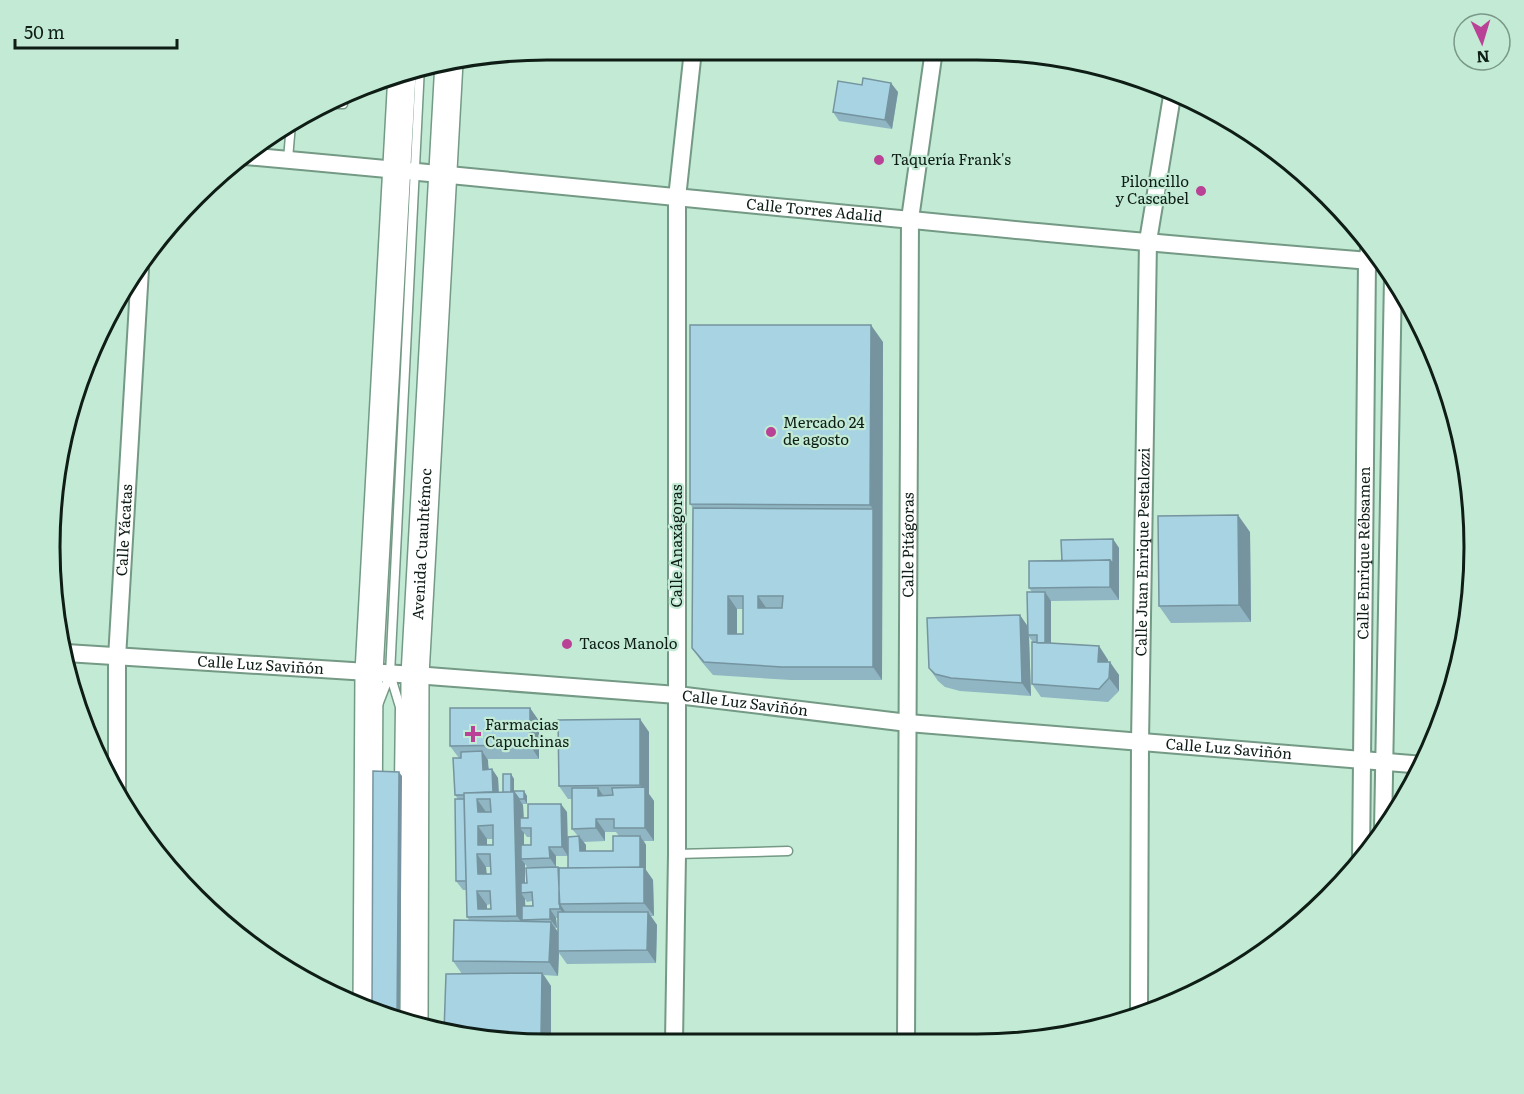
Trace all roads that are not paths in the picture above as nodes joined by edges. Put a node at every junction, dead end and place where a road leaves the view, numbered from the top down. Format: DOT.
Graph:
graph roads {
  1 [pos="692,60"];
  2 [pos="933,60"];
  3 [pos="449,70"];
  4 [pos="418,78"];
  5 [pos="402,82"];
  6 [pos="1171,101"];
  7 [pos="290,133"];
  8 [pos="257,157"];
  9 [pos="288,159"];
  10 [pos="405,171"];
  11 [pos="442,173"];
  12 [pos="678,198"];
  13 [pos="910,219"];
  14 [pos="1148,241"];
  15 [pos="1366,256"];
  16 [pos="1373,264"];
  17 [pos="139,281"];
  18 [pos="1393,294"];
  19 [pos="72,654"];
  20 [pos="117,658"];
  21 [pos="392,674"];
  22 [pos="677,695"];
  23 [pos="908,723"];
  24 [pos="1140,742"];
  25 [pos="1361,760"];
  26 [pos="1383,761"];
  27 [pos="1413,764"];
  28 [pos="117,775"];
  29 [pos="399,788"];
  30 [pos="1383,816"];
  31 [pos="1361,846"];
  32 [pos="788,851"];
  33 [pos="677,854"];
  34 [pos="368,1000"];
  35 [pos="376,1003"];
  36 [pos="1139,1006"];
  37 [pos="413,1015"];
  38 [pos="674,1034"];
  39 [pos="906,1034"];
  1 -- 12 [label="street, Calle Anaxágoras"];
  2 -- 13 [label="street, Calle Pitágoras"];
  3 -- 11 [label="main road, Avenida Cuauhtémoc"];
  4 -- 10 [label="lane"];
  5 -- 10 [label="main road, Avenida Cuauhtémoc"];
  6 -- 14 [label="street, Calle Juan Enrique Pestalozzi"];
  7 -- 9 [label="lane"];
  8 -- 9 [label="street, Calle Torres Adalid"];
  9 -- 10 [label="street, Calle Torres Adalid"];
  10 -- 11 [label="street, Calle Torres Adalid"];
  10 -- 21 [label="main road, Avenida Cuauhtémoc"];
  11 -- 12 [label="street, Calle Torres Adalid"];
  11 -- 21 [label="main road, Avenida Cuauhtémoc"];
  12 -- 13 [label="street, Calle Torres Adalid"];
  12 -- 22 [label="street, Calle Anaxágoras"];
  13 -- 14 [label="street, Calle Torres Adalid"];
  13 -- 23 [label="street, Calle Pitágoras"];
  14 -- 15 [label="street, Calle Torres Adalid"];
  14 -- 24 [label="street, Calle Juan Enrique Pestalozzi"];
  16 -- 25 [label="street, Calle Enrique Rébsamen"];
  17 -- 20 [label="street, Calle Yácatas"];
  18 -- 26 [label="street, Calle Enrique Rébsamen"];
  19 -- 20 [label="street, Calle Luz Saviñón"];
  20 -- 21 [label="street, Calle Luz Saviñón"];
  20 -- 28 [label="street, Calle Yácatas"];
  21 -- 22 [label="street, Calle Luz Saviñón"];
  21 -- 29 [label="lane"];
  21 -- 34 [label="main road, Avenida Cuauhtémoc"];
  21 -- 35 [label="lane"];
  21 -- 37 [label="main road, Avenida Cuauhtémoc"];
  22 -- 23 [label="street, Calle Luz Saviñón"];
  22 -- 33 [label="street, Calle Anaxágoras"];
  23 -- 24 [label="street, Calle Luz Saviñón"];
  23 -- 39 [label="street, Calle Pitágoras"];
  24 -- 25 [label="street, Calle Luz Saviñón"];
  24 -- 36 [label="street, Calle Juan Enrique Pestalozzi"];
  25 -- 26 [label="street, Calle Luz Saviñón"];
  25 -- 31 [label="street, Calle Enrique Rébsamen"];
  26 -- 27 [label="street, Calle Luz Saviñón"];
  26 -- 30 [label="street, Calle Enrique Rébsamen"];
  32 -- 33 [label="lane"];
  33 -- 38 [label="street, Calle Anaxágoras"];
}
